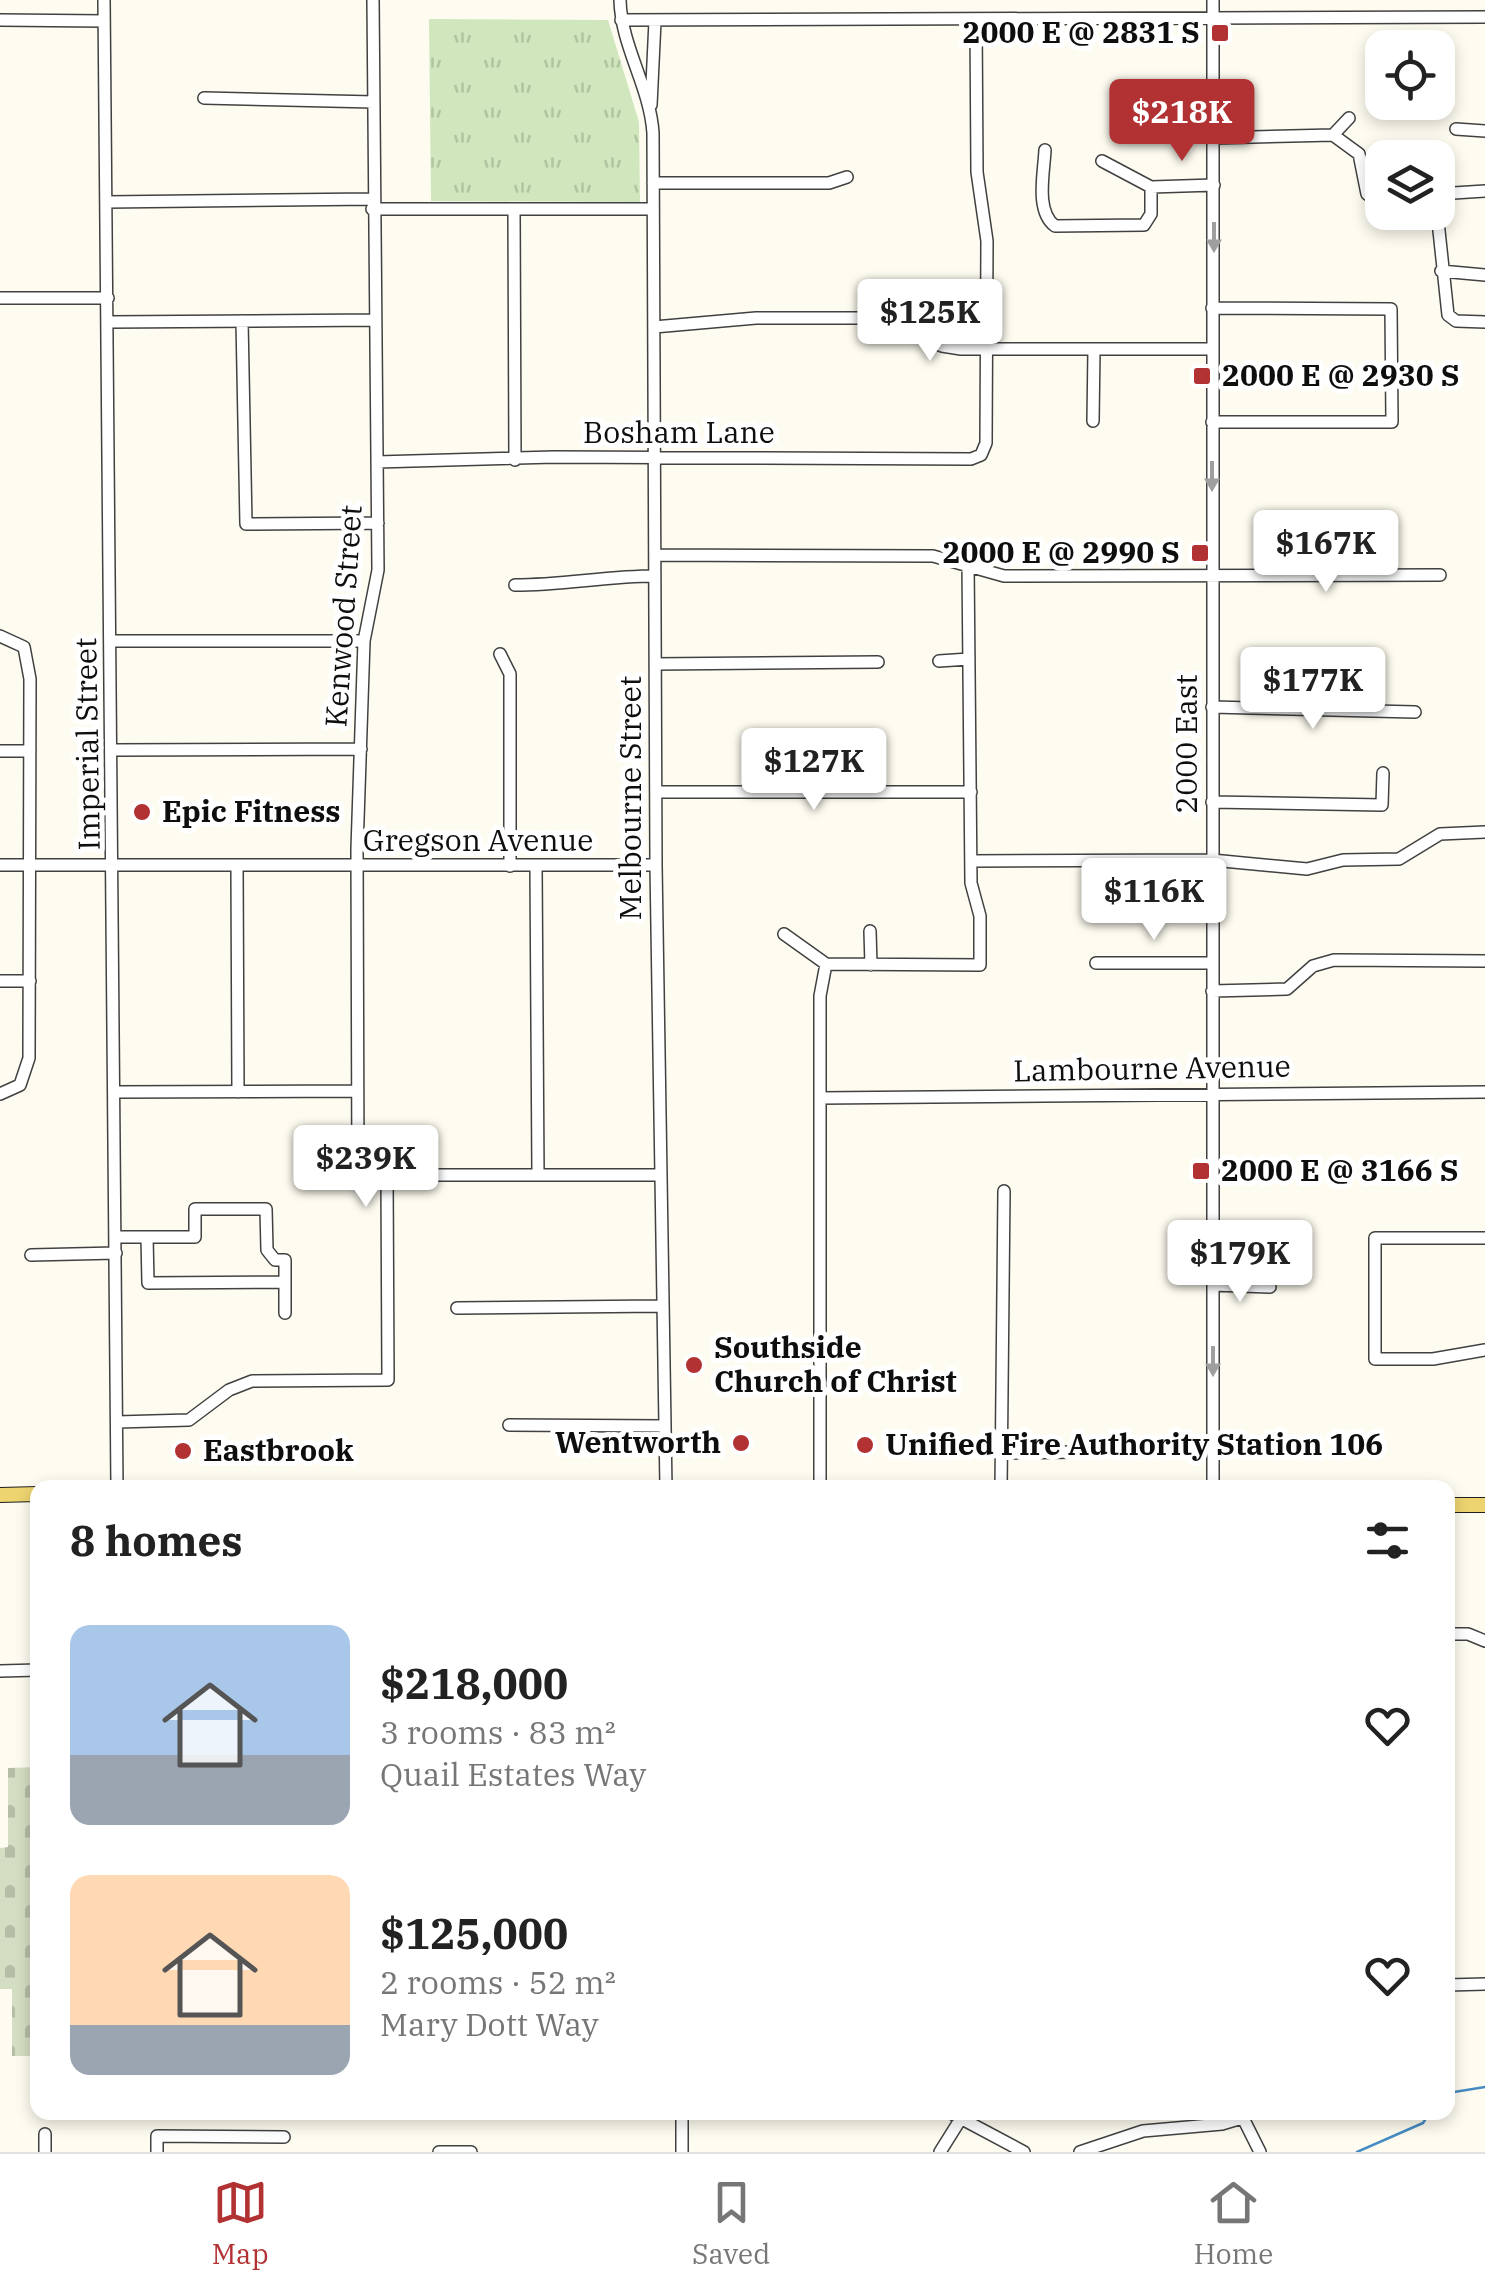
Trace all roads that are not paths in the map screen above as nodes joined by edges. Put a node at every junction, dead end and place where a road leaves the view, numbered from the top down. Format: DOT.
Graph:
graph roads {
  1 [pos="104,0"];
  2 [pos="373,0"];
  3 [pos="620,0"];
  4 [pos="1213,0"];
  5 [pos="1485,16"];
  6 [pos="1213,18"];
  7 [pos="0,20"];
  8 [pos="104,20"];
  9 [pos="622,20"];
  10 [pos="976,20"];
  11 [pos="655,21"];
  12 [pos="204,98"];
  13 [pos="374,102"];
  14 [pos="650,109"];
  15 [pos="1349,118"];
  16 [pos="1456,129"];
  17 [pos="1485,131"];
  18 [pos="1333,135"];
  19 [pos="1214,138"];
  20 [pos="1045,150"];
  21 [pos="1102,161"];
  22 [pos="847,177"];
  23 [pos="654,183"];
  24 [pos="1365,184"];
  25 [pos="1214,185"];
  26 [pos="1151,186"];
  27 [pos="1485,191"];
  28 [pos="1455,193"];
  29 [pos="107,202"];
  30 [pos="372,204"];
  31 [pos="514,209"];
  32 [pos="653,209"];
  33 [pos="1438,230"];
  34 [pos="1441,272"];
  35 [pos="1485,275"];
  36 [pos="0,298"];
  37 [pos="108,298"];
  38 [pos="1212,308"];
  39 [pos="374,320"];
  40 [pos="242,321"];
  41 [pos="109,322"];
  42 [pos="1485,322"];
  43 [pos="654,327"];
  44 [pos="986,349"];
  45 [pos="1094,349"];
  46 [pos="1212,349"];
  47 [pos="1093,421"];
  48 [pos="1212,422"];
  49 [pos="655,457"];
  50 [pos="515,460"];
  51 [pos="376,462"];
  52 [pos="378,524"];
  53 [pos="655,555"];
  54 [pos="968,564"];
  55 [pos="1440,574"];
  56 [pos="655,576"];
  57 [pos="1212,576"];
  58 [pos="515,585"];
  59 [pos="0,636"];
  60 [pos="112,641"];
  61 [pos="364,641"];
  62 [pos="500,654"];
  63 [pos="970,659"];
  64 [pos="938,661"];
  65 [pos="878,662"];
  66 [pos="656,664"];
  67 [pos="1212,708"];
  68 [pos="1415,712"];
  69 [pos="361,749"];
  70 [pos="0,750"];
  71 [pos="114,750"];
  72 [pos="30,751"];
  73 [pos="1383,773"];
  74 [pos="656,792"];
  75 [pos="971,792"];
  76 [pos="1212,802"];
  77 [pos="1485,832"];
  78 [pos="1212,860"];
  79 [pos="971,861"];
  80 [pos="0,865"];
  81 [pos="30,865"];
  82 [pos="656,865"];
  83 [pos="115,866"];
  84 [pos="237,866"];
  85 [pos="358,866"];
  86 [pos="510,866"];
  87 [pos="536,866"];
  88 [pos="870,931"];
  89 [pos="784,934"];
  90 [pos="1485,961"];
  91 [pos="1096,963"];
  92 [pos="1212,963"];
  93 [pos="826,964"];
  94 [pos="871,965"];
  95 [pos="0,981"];
  96 [pos="30,981"];
  97 [pos="1212,991"];
  98 [pos="357,1091"];
  99 [pos="116,1092"];
  100 [pos="238,1092"];
  101 [pos="1485,1092"];
  102 [pos="0,1094"];
  103 [pos="1212,1096"];
  104 [pos="820,1098"];
  105 [pos="386,1175"];
  106 [pos="538,1175"];
  107 [pos="660,1175"];
  108 [pos="1004,1191"];
  109 [pos="116,1237"];
  110 [pos="147,1237"];
  111 [pos="1485,1238"];
  112 [pos="116,1253"];
  113 [pos="32,1255"];
  114 [pos="285,1282"];
  115 [pos="1213,1285"];
  116 [pos="1270,1287"];
  117 [pos="661,1306"];
  118 [pos="458,1308"];
  119 [pos="285,1313"];
  120 [pos="1485,1350"];
  121 [pos="117,1422"];
  122 [pos="509,1426"];
  123 [pos="663,1426"];
  124 [pos="1078,1452"];
  125 [pos="1001,1453"];
  126 [pos="117,1480"];
  127 [pos="666,1480"];
  128 [pos="820,1480"];
  129 [pos="1001,1480"];
  130 [pos="1213,1480"];
  131 [pos="0,1494"];
  132 [pos="30,1494"];
  133 [pos="1455,1505"];
  134 [pos="1485,1505"];
  135 [pos="1455,1634"];
  136 [pos="1485,1640"];
  137 [pos="30,1670"];
  138 [pos="0,1671"];
  139 [pos="1485,1984"];
  140 [pos="1455,1985"];
  141 [pos="682,2120"];
  142 [pos="953,2120"];
  143 [pos="963,2120"];
  144 [pos="1230,2120"];
  145 [pos="1244,2120"];
  146 [pos="45,2134"];
  147 [pos="284,2136"];
  148 [pos="45,2152"];
  149 [pos="157,2152"];
  150 [pos="439,2152"];
  151 [pos="471,2152"];
  152 [pos="682,2152"];
  153 [pos="940,2152"];
  154 [pos="1024,2152"];
  155 [pos="1080,2152"];
  156 [pos="1260,2152"];
  1 -- 8 [label="street, Imperial Street"];
  2 -- 13 [label="street, Kenwood Street"];
  3 -- 9 [label="street, Melbourne Street"];
  4 -- 6 [label="street, 2000 East"];
  5 -- 6 [label="street"];
  6 -- 10 [label="street"];
  6 -- 19 [label="street, 2000 East"];
  7 -- 8 [label="street"];
  8 -- 29 [label="street, Imperial Street"];
  9 -- 11 [label="street"];
  9 -- 14 [label="street, Melbourne Street"];
  10 -- 11 [label="street"];
  10 -- 44 [label="street"];
  11 -- 14 [label="street, Melbourne Street"];
  12 -- 13 [label="street"];
  13 -- 30 [label="street, Kenwood Street"];
  14 -- 23 [label="street, Melbourne Street"];
  15 -- 18 [label="street"];
  16 -- 17 [label="street"];
  18 -- 19 [label="street"];
  18 -- 24 [label="street"];
  19 -- 25 [label="street, 2000 East"];
  20 -- 26 [label="street"];
  21 -- 26 [label="street"];
  22 -- 23 [label="street"];
  23 -- 32 [label="street, Melbourne Street"];
  25 -- 26 [label="street"];
  25 -- 38 [label="street, 2000 East, one-way"];
  27 -- 28 [label="street"];
  29 -- 30 [label="street"];
  29 -- 37 [label="street, Imperial Street"];
  30 -- 31 [label="street"];
  30 -- 39 [label="street, Kenwood Street"];
  31 -- 32 [label="street"];
  31 -- 50 [label="street"];
  32 -- 43 [label="street, Melbourne Street"];
  33 -- 34 [label="street"];
  34 -- 35 [label="street"];
  34 -- 42 [label="street"];
  36 -- 37 [label="street"];
  37 -- 41 [label="street, Imperial Street"];
  38 -- 46 [label="street, 2000 East"];
  38 -- 48 [label="street"];
  39 -- 40 [label="street"];
  39 -- 51 [label="street, Kenwood Street"];
  40 -- 41 [label="street"];
  40 -- 52 [label="street"];
  41 -- 60 [label="street, Imperial Street"];
  43 -- 44 [label="street"];
  43 -- 49 [label="street, Melbourne Street"];
  44 -- 45 [label="street"];
  44 -- 49 [label="street, Bosham Lane"];
  45 -- 46 [label="street"];
  45 -- 47 [label="street"];
  46 -- 48 [label="street, 2000 East"];
  48 -- 57 [label="street, 2000 East, one-way"];
  49 -- 50 [label="street, Bosham Lane"];
  49 -- 53 [label="street, Melbourne Street"];
  50 -- 51 [label="street, Bosham Lane"];
  51 -- 52 [label="street, Kenwood Street"];
  52 -- 61 [label="street, Kenwood Street"];
  53 -- 54 [label="street"];
  53 -- 56 [label="street, Melbourne Street"];
  54 -- 57 [label="street"];
  54 -- 63 [label="street"];
  55 -- 57 [label="street"];
  56 -- 58 [label="street"];
  56 -- 66 [label="street, Melbourne Street"];
  57 -- 67 [label="street, 2000 East"];
  59 -- 72 [label="street"];
  60 -- 61 [label="street"];
  60 -- 71 [label="street, Imperial Street"];
  61 -- 69 [label="street, Kenwood Street"];
  62 -- 86 [label="street"];
  63 -- 64 [label="street"];
  63 -- 75 [label="street"];
  65 -- 66 [label="street"];
  66 -- 74 [label="street, Melbourne Street"];
  67 -- 68 [label="street"];
  67 -- 76 [label="street, 2000 East"];
  69 -- 71 [label="street"];
  69 -- 85 [label="street, Kenwood Street"];
  70 -- 72 [label="street"];
  71 -- 83 [label="street, Imperial Street"];
  72 -- 81 [label="street"];
  73 -- 76 [label="street"];
  74 -- 75 [label="street"];
  74 -- 82 [label="street, Melbourne Street"];
  75 -- 79 [label="street"];
  76 -- 78 [label="street, 2000 East"];
  77 -- 78 [label="street"];
  78 -- 79 [label="street"];
  78 -- 92 [label="street, 2000 East"];
  79 -- 94 [label="street"];
  80 -- 81 [label="street, Gregson Avenue"];
  81 -- 83 [label="street, Gregson Avenue"];
  81 -- 96 [label="street"];
  82 -- 87 [label="street, Gregson Avenue"];
  82 -- 107 [label="street, Melbourne Street"];
  83 -- 84 [label="street, Gregson Avenue"];
  83 -- 99 [label="street, Imperial Street"];
  84 -- 85 [label="street, Gregson Avenue"];
  84 -- 100 [label="street"];
  85 -- 86 [label="street, Gregson Avenue"];
  85 -- 98 [label="street, Kenwood Street"];
  86 -- 87 [label="street, Gregson Avenue"];
  87 -- 106 [label="street"];
  88 -- 94 [label="street"];
  89 -- 93 [label="street"];
  90 -- 97 [label="street"];
  91 -- 92 [label="street"];
  92 -- 97 [label="street, 2000 East"];
  93 -- 94 [label="street"];
  93 -- 104 [label="street"];
  95 -- 96 [label="street"];
  96 -- 102 [label="street"];
  97 -- 103 [label="street, 2000 East"];
  98 -- 100 [label="street"];
  98 -- 105 [label="street, Kenwood Street"];
  99 -- 100 [label="street"];
  99 -- 109 [label="street, Imperial Street"];
  101 -- 103 [label="street, Lambourne Avenue"];
  103 -- 104 [label="street, Lambourne Avenue"];
  103 -- 115 [label="street, 2000 East"];
  104 -- 128 [label="street"];
  105 -- 106 [label="street"];
  105 -- 121 [label="street"];
  106 -- 107 [label="street"];
  107 -- 117 [label="street, Melbourne Street"];
  108 -- 125 [label="street"];
  109 -- 110 [label="street"];
  109 -- 112 [label="street, Imperial Street"];
  110 -- 114 [label="street"];
  110 -- 114 [label="street"];
  111 -- 120 [label="street"];
  112 -- 113 [label="street"];
  112 -- 121 [label="street, Imperial Street"];
  114 -- 119 [label="street"];
  115 -- 116 [label="street"];
  115 -- 130 [label="street, 2000 East, one-way"];
  117 -- 118 [label="street"];
  117 -- 123 [label="street, Melbourne Street"];
  121 -- 126 [label="street, Imperial Street"];
  122 -- 123 [label="street"];
  123 -- 127 [label="street, Melbourne Street"];
  124 -- 125 [label="street"];
  125 -- 129 [label="street"];
  131 -- 132 [label="main road"];
  133 -- 134 [label="main road"];
  135 -- 136 [label="street"];
  137 -- 138 [label="street"];
  139 -- 140 [label="street"];
  141 -- 152 [label="street"];
  142 -- 153 [label="street"];
  143 -- 154 [label="street"];
  144 -- 155 [label="street"];
  145 -- 156 [label="street"];
  146 -- 148 [label="street"];
  147 -- 149 [label="street"];
  150 -- 151 [label="street"];
}
